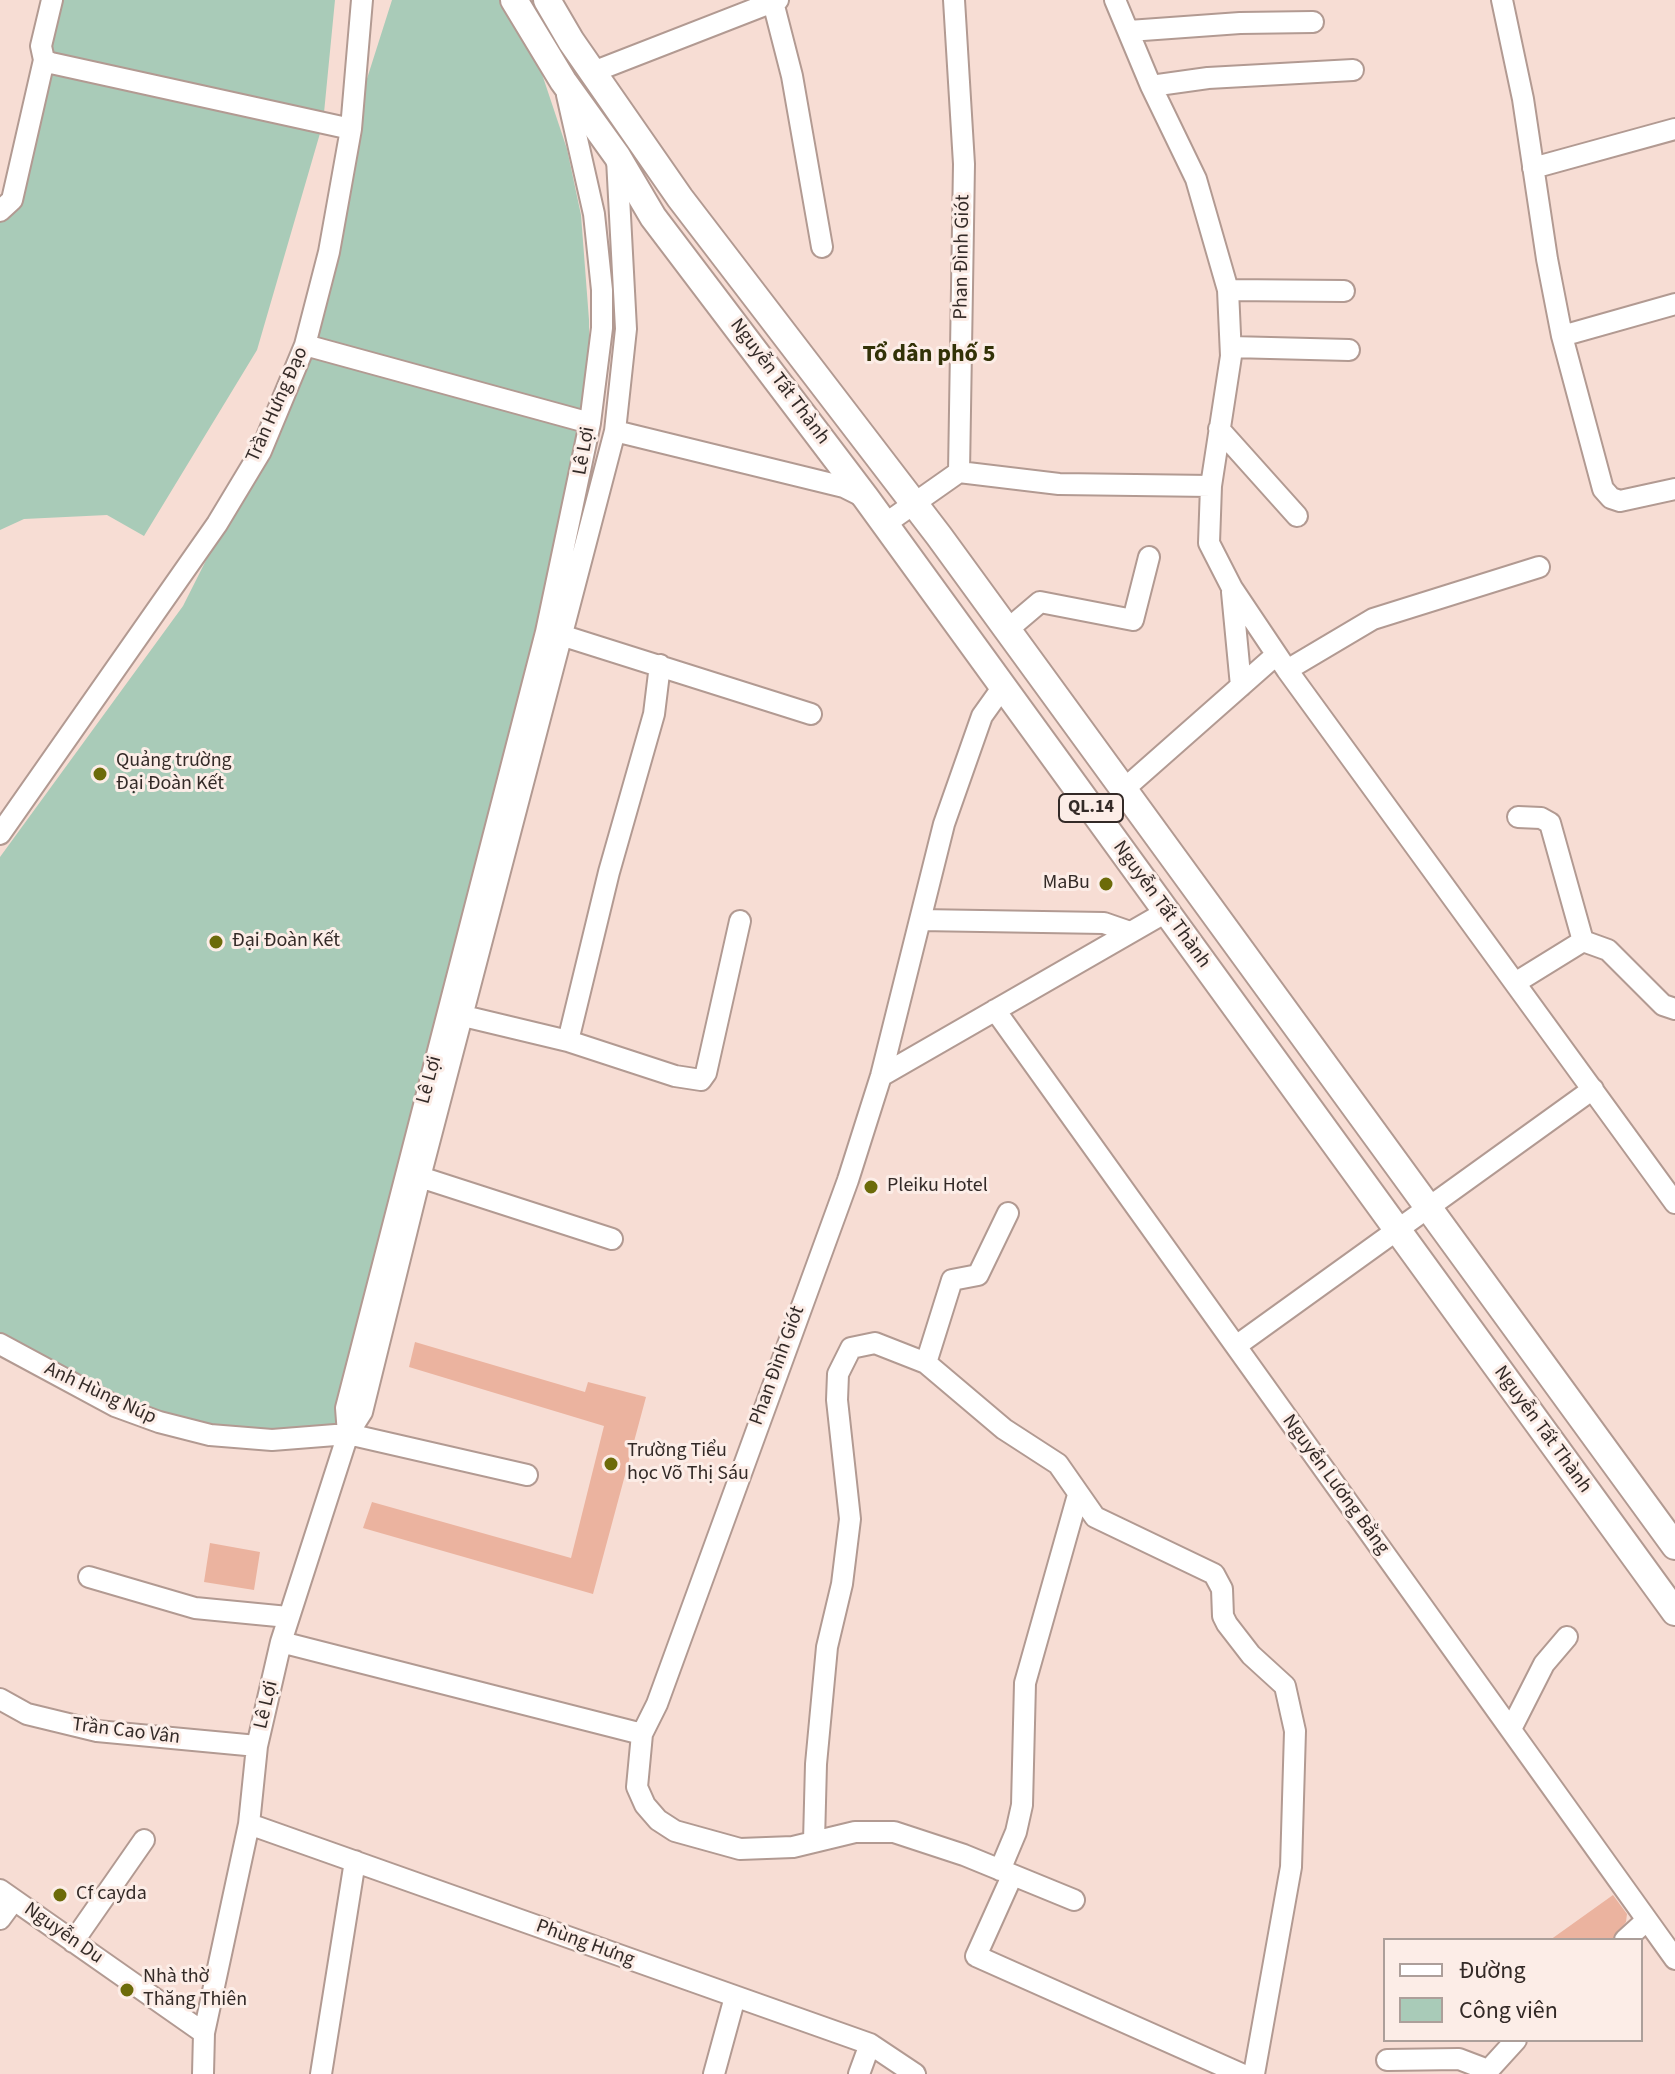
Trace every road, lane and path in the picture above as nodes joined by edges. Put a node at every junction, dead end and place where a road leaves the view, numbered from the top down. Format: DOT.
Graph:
graph roads {
  1 [pos="52,0"];
  2 [pos="362,0"];
  3 [pos="514,0"];
  4 [pos="547,0"];
  5 [pos="954,0"];
  6 [pos="1115,0"];
  7 [pos="1502,0"];
  8 [pos="776,1"];
  9 [pos="1313,22"];
  10 [pos="1129,31"];
  11 [pos="44,60"];
  12 [pos="1353,70"];
  13 [pos="593,72"];
  14 [pos="563,81"];
  15 [pos="1151,86"];
  16 [pos="610,97"];
  17 [pos="351,129"];
  18 [pos="1675,129"];
  19 [pos="617,156"];
  20 [pos="1533,168"];
  21 [pos="0,211"];
  22 [pos="822,247"];
  23 [pos="1228,290"];
  24 [pos="1344,291"];
  25 [pos="1675,304"];
  26 [pos="1562,336"];
  27 [pos="305,345"];
  28 [pos="1231,347"];
  29 [pos="1349,350"];
  30 [pos="590,423"];
  31 [pos="1219,429"];
  32 [pos="615,431"];
  33 [pos="959,472"];
  34 [pos="1211,486"];
  35 [pos="1675,489"];
  36 [pos="866,498"];
  37 [pos="914,504"];
  38 [pos="1297,516"];
  39 [pos="885,524"];
  40 [pos="1149,557"];
  41 [pos="1539,567"];
  42 [pos="1232,588"];
  43 [pos="1007,630"];
  44 [pos="564,636"];
  45 [pos="1282,662"];
  46 [pos="660,665"];
  47 [pos="1241,686"];
  48 [pos="1002,688"];
  49 [pos="811,714"];
  50 [pos="1123,790"];
  51 [pos="1518,817"];
  52 [pos="0,834"];
  53 [pos="1166,912"];
  54 [pos="920,920"];
  55 [pos="740,921"];
  56 [pos="1130,932"];
  57 [pos="1583,941"];
  58 [pos="1515,983"];
  59 [pos="1669,1007"];
  60 [pos="995,1010"];
  61 [pos="455,1014"];
  62 [pos="1675,1023"];
  63 [pos="568,1041"];
  64 [pos="881,1076"];
  65 [pos="1593,1089"];
  66 [pos="420,1177"];
  67 [pos="1675,1203"];
  68 [pos="1429,1206"];
  69 [pos="1008,1213"];
  70 [pos="1396,1230"];
  71 [pos="612,1239"];
  72 [pos="0,1344"];
  73 [pos="1236,1346"];
  74 [pos="926,1363"];
  75 [pos="348,1434"];
  76 [pos="527,1475"];
  77 [pos="1078,1495"];
  78 [pos="1675,1546"];
  79 [pos="89,1577"];
  80 [pos="1675,1612"];
  81 [pos="288,1617"];
  82 [pos="1567,1637"];
  83 [pos="281,1642"];
  84 [pos="0,1699"];
  85 [pos="1511,1729"];
  86 [pos="642,1734"];
  87 [pos="257,1746"];
  88 [pos="249,1824"];
  89 [pos="144,1840"];
  90 [pos="814,1841"];
  91 [pos="355,1861"];
  92 [pos="1006,1873"];
  93 [pos="7,1895"];
  94 [pos="1074,1900"];
  95 [pos="0,1919"];
  96 [pos="1647,1920"];
  97 [pos="1627,1938"];
  98 [pos="73,1942"];
  99 [pos="1675,1959"];
  100 [pos="735,1997"];
  101 [pos="204,2033"];
  102 [pos="1514,2042"];
  103 [pos="870,2044"];
  104 [pos="1387,2060"];
  105 [pos="209,2072"];
  106 [pos="1486,2072"];
  107 [pos="321,2074"];
  108 [pos="714,2074"];
  109 [pos="859,2074"];
  110 [pos="915,2074"];
  111 [pos="1241,2074"];
  112 [pos="1254,2074"];
  1 -- 11 [label="street"];
  2 -- 17 [label="street, Trần Hưng Đạo"];
  3 -- 14 [label="main road, Nguyễn Tất Thành / QL.14"];
  4 -- 13 [label="main road, Nguyễn Tất Thành / QL.14"];
  5 -- 33 [label="street, Phan Đình Giót"];
  6 -- 10 [label="street"];
  7 -- 20 [label="street"];
  8 -- 13 [label="street"];
  8 -- 22 [label="street"];
  9 -- 10 [label="street"];
  10 -- 15 [label="street"];
  11 -- 17 [label="street"];
  11 -- 21 [label="street"];
  12 -- 15 [label="street"];
  13 -- 16 [label="main road, Nguyễn Tất Thành / QL.14"];
  14 -- 19 [label="main road, Nguyễn Tất Thành / QL.14"];
  14 -- 30 [label="street, Lê Lợi"];
  15 -- 23 [label="street"];
  16 -- 19 [label="main road"];
  16 -- 37 [label="main road, Nguyễn Tất Thành / QL.14"];
  17 -- 27 [label="street, Trần Hưng Đạo"];
  18 -- 20 [label="street"];
  19 -- 32 [label="street"];
  19 -- 36 [label="main road, Nguyễn Tất Thành / QL.14"];
  20 -- 26 [label="street"];
  23 -- 24 [label="street"];
  23 -- 28 [label="street"];
  25 -- 26 [label="street"];
  26 -- 35 [label="street"];
  27 -- 30 [label="street"];
  27 -- 52 [label="street, Trần Hưng Đạo"];
  28 -- 29 [label="street"];
  28 -- 31 [label="street"];
  30 -- 61 [label="street, Lê Lợi"];
  31 -- 34 [label="street"];
  31 -- 38 [label="street"];
  32 -- 36 [label="street"];
  32 -- 44 [label="street"];
  33 -- 34 [label="street"];
  33 -- 37 [label="street"];
  34 -- 42 [label="street"];
  36 -- 39 [label="main road, Nguyễn Tất Thành / QL.14"];
  37 -- 39 [label="street"];
  37 -- 43 [label="main road, Nguyễn Tất Thành / QL.14"];
  39 -- 48 [label="main road, Nguyễn Tất Thành / QL.14"];
  40 -- 43 [label="street"];
  41 -- 45 [label="street"];
  42 -- 45 [label="street"];
  42 -- 47 [label="street"];
  43 -- 50 [label="main road, Nguyễn Tất Thành / QL.14"];
  44 -- 46 [label="street"];
  44 -- 61 [label="street"];
  45 -- 47 [label="street"];
  45 -- 58 [label="street"];
  46 -- 49 [label="street"];
  46 -- 63 [label="street"];
  47 -- 50 [label="street"];
  48 -- 53 [label="main road, Nguyễn Tất Thành / QL.14"];
  48 -- 54 [label="street, Phan Đình Giót"];
  50 -- 68 [label="main road, Nguyễn Tất Thành / QL.14"];
  51 -- 57 [label="street"];
  53 -- 56 [label="street"];
  53 -- 70 [label="main road, Nguyễn Tất Thành / QL.14"];
  54 -- 56 [label="street"];
  54 -- 64 [label="street, Phan Đình Giót"];
  55 -- 63 [label="street"];
  56 -- 60 [label="street"];
  57 -- 58 [label="street"];
  57 -- 59 [label="street"];
  58 -- 65 [label="street"];
  59 -- 62 [label="street"];
  60 -- 64 [label="street"];
  60 -- 73 [label="street, Nguyễn Lương Bằng"];
  61 -- 63 [label="street"];
  61 -- 66 [label="street"];
  61 -- 75 [label="street, Lê Lợi"];
  64 -- 86 [label="street, Phan Đình Giót"];
  65 -- 67 [label="street"];
  65 -- 68 [label="street"];
  66 -- 71 [label="street"];
  66 -- 75 [label="street"];
  68 -- 70 [label="street"];
  68 -- 78 [label="main road, Nguyễn Tất Thành / QL.14"];
  69 -- 74 [label="street"];
  70 -- 73 [label="street"];
  70 -- 80 [label="main road, Nguyễn Tất Thành / QL.14"];
  72 -- 75 [label="street, Anh Hùng Núp"];
  73 -- 85 [label="street, Nguyễn Lương Bằng"];
  74 -- 77 [label="street"];
  74 -- 90 [label="street"];
  75 -- 76 [label="street, Anh Hùng Núp"];
  75 -- 81 [label="street, Lê Lợi"];
  77 -- 92 [label="street"];
  77 -- 112 [label="street"];
  79 -- 81 [label="street"];
  81 -- 83 [label="street, Lê Lợi"];
  82 -- 85 [label="street"];
  83 -- 86 [label="street"];
  83 -- 87 [label="street, Lê Lợi"];
  84 -- 87 [label="street, Trần Cao Vân"];
  85 -- 96 [label="street, Nguyễn Lương Bằng"];
  86 -- 90 [label="street, Phan Đình Giót"];
  87 -- 88 [label="street, Lê Lợi"];
  88 -- 91 [label="street, Phùng Hưng"];
  88 -- 101 [label="street, Lê Lợi"];
  89 -- 98 [label="street"];
  90 -- 92 [label="street, Phan Đình Giót"];
  91 -- 100 [label="street, Phùng Hưng"];
  91 -- 107 [label="street"];
  92 -- 94 [label="street, Phan Đình Giót"];
  92 -- 111 [label="street"];
  93 -- 95 [label="street"];
  93 -- 98 [label="street, Nguyễn Du"];
  96 -- 97 [label="street"];
  96 -- 99 [label="street, Nguyễn Lương Bằng"];
  98 -- 101 [label="street, Nguyễn Du"];
  100 -- 103 [label="street, Phùng Hưng"];
  100 -- 108 [label="street"];
  101 -- 105 [label="street, Lê Lợi"];
  102 -- 106 [label="street"];
  103 -- 109 [label="street"];
  103 -- 110 [label="street, Phùng Hưng"];
  104 -- 106 [label="street"];
}
